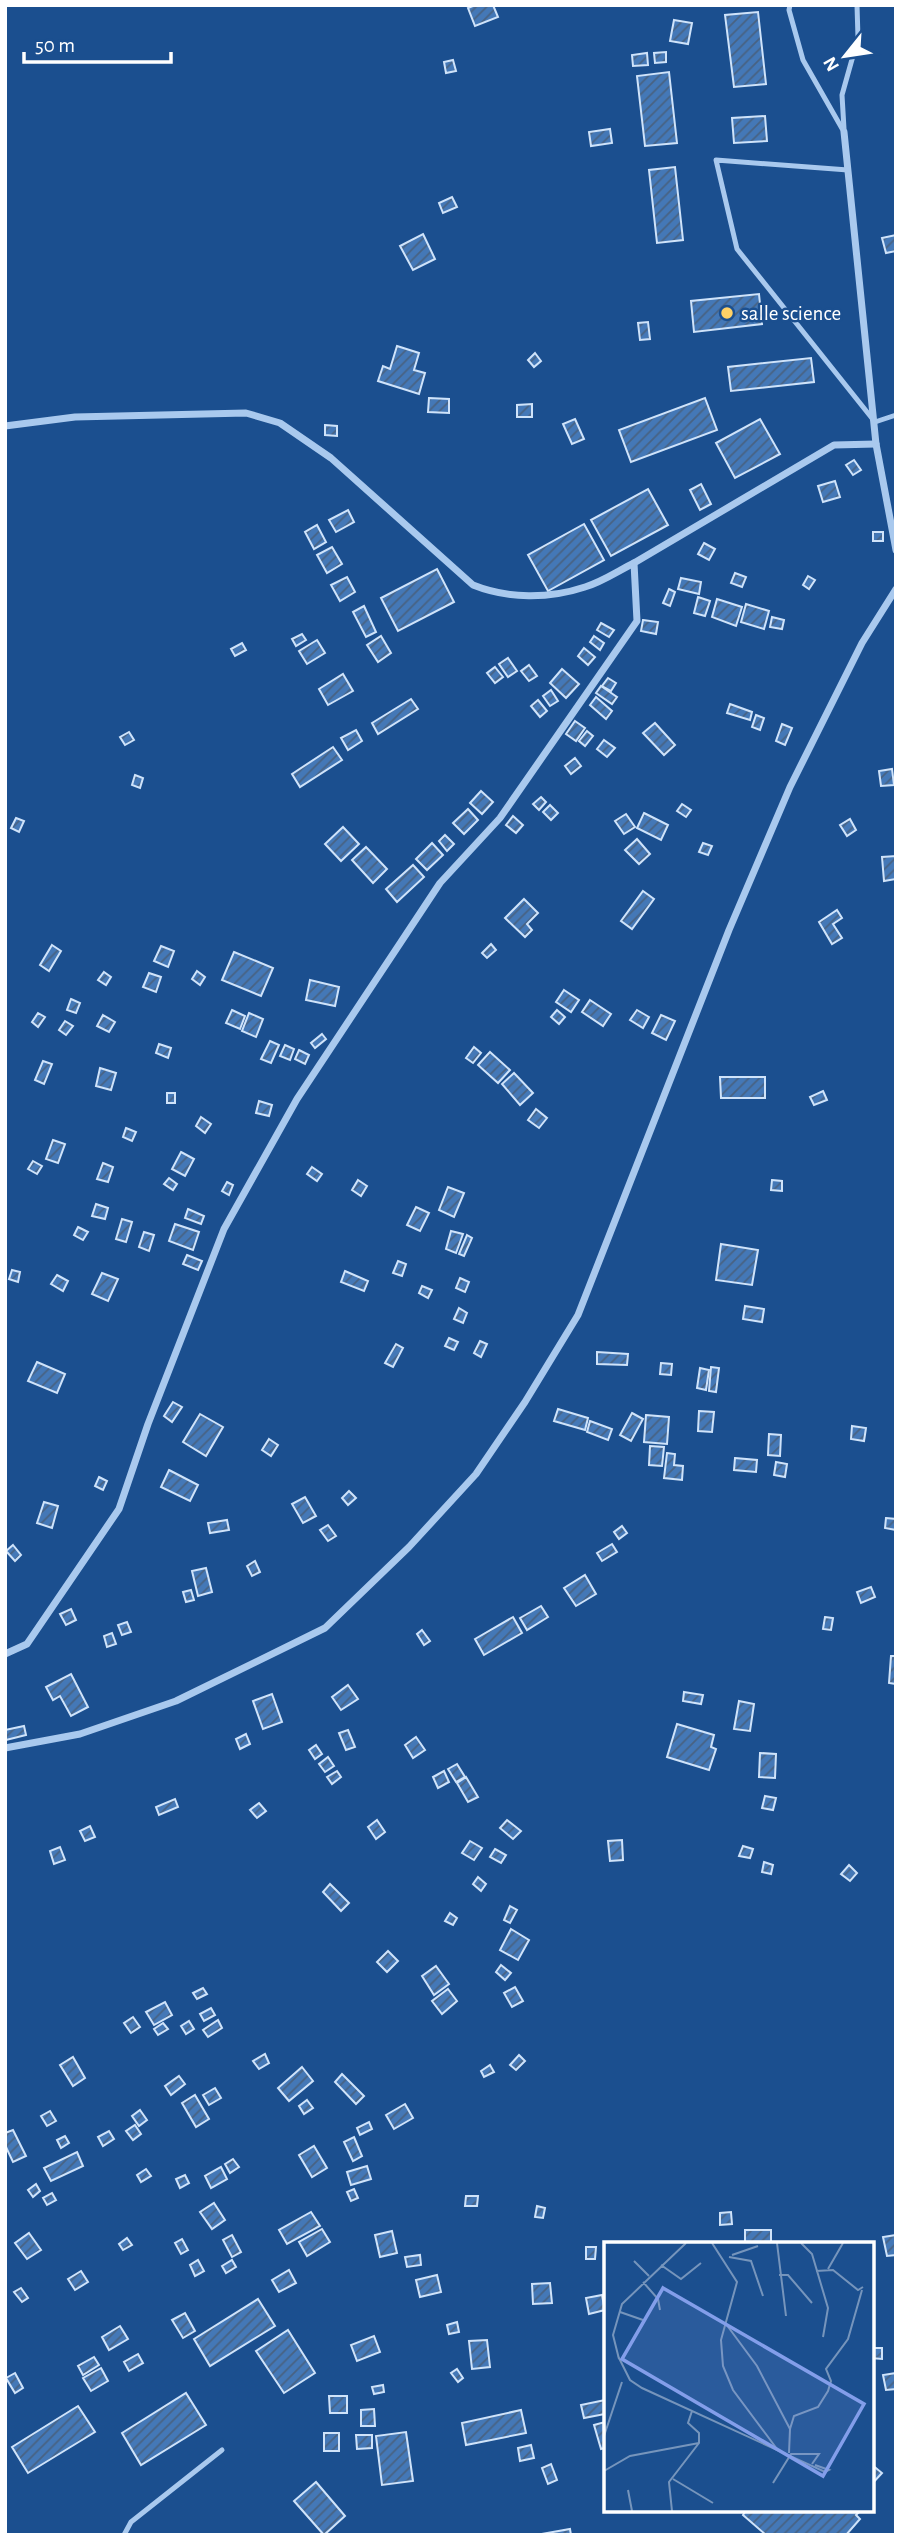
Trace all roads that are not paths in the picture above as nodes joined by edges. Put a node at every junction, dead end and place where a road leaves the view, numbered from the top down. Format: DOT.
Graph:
graph roads {
  1 [pos="790,5"];
  2 [pos="857,5"];
  3 [pos="844,132"];
  4 [pos="848,170"];
  5 [pos="896,415"];
  6 [pos="875,422"];
  7 [pos="5,426"];
  8 [pos="876,444"];
  9 [pos="896,550"];
  10 [pos="634,564"];
  11 [pos="896,589"];
  12 [pos="5,1654"];
  13 [pos="5,1748"];
  14 [pos="222,2450"];
  15 [pos="124,2535"];
  1 -- 3 [label="lane"];
  2 -- 3 [label="lane"];
  3 -- 4 [label="street"];
  4 -- 6 [label="street"];
  4 -- 6 [label="lane"];
  5 -- 6 [label="lane"];
  6 -- 8 [label="street"];
  7 -- 10 [label="street"];
  8 -- 9 [label="street"];
  8 -- 10 [label="street"];
  10 -- 12 [label="street"];
  11 -- 13 [label="street"];
  14 -- 15 [label="lane"];
}
